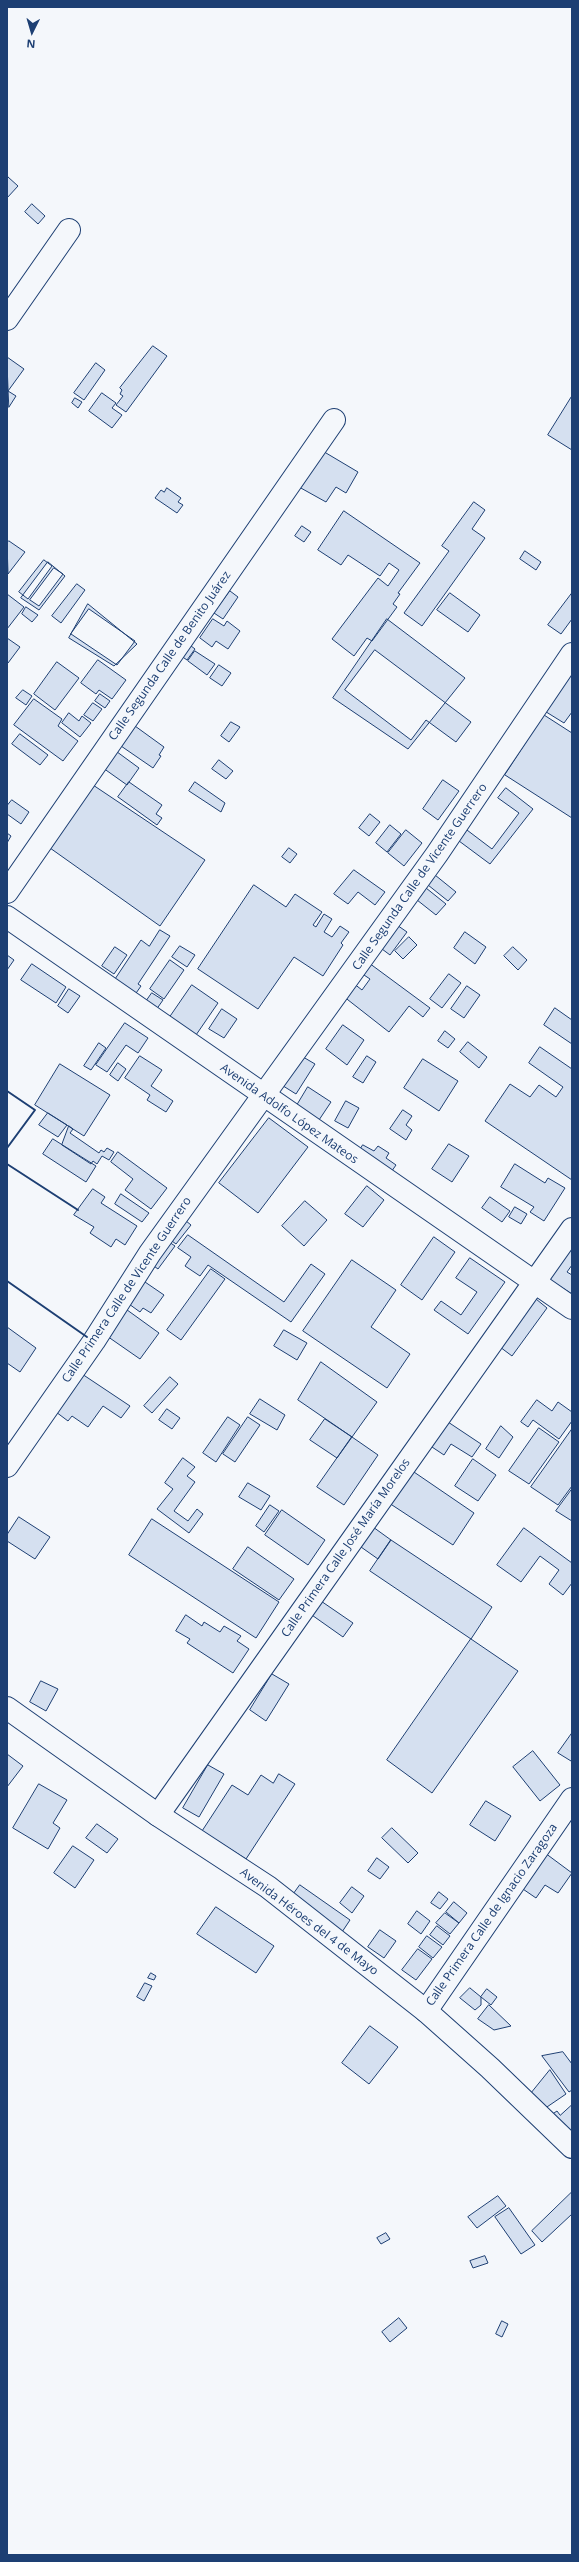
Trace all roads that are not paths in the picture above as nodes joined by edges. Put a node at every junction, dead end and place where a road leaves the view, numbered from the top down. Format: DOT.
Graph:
graph roads {
  1 [pos="69,230"];
  2 [pos="7,319"];
  3 [pos="334,420"];
  4 [pos="572,654"];
  5 [pos="7,892"];
  6 [pos="7,917"];
  7 [pos="264,1097"];
  8 [pos="572,1229"];
  9 [pos="534,1282"];
  10 [pos="572,1308"];
  11 [pos="7,1466"];
  12 [pos="7,1708"];
  13 [pos="572,1800"];
  14 [pos="158,1815"];
  15 [pos="426,2011"];
  16 [pos="572,2147"];
  1 -- 2 [label="street"];
  3 -- 5 [label="street, Calle Segunda Calle de Benito Juárez"];
  4 -- 7 [label="street, Calle Segunda Calle de Vicente Guerrero"];
  6 -- 7 [label="street, Avenida Adolfo López Mateos"];
  7 -- 9 [label="street, Avenida Adolfo López Mateos"];
  7 -- 11 [label="street, Calle Primera Calle de Vicente Guerrero"];
  8 -- 9 [label="street, Calle Primera Calle José María Morelos"];
  9 -- 10 [label="street, Avenida Adolfo López Mateos"];
  9 -- 14 [label="street, Calle Primera Calle José María Morelos"];
  12 -- 14 [label="street, Avenida Héroes del 4 de Mayo"];
  13 -- 15 [label="street, Calle Primera Calle de Ignacio Zaragoza"];
  14 -- 15 [label="street, Avenida Héroes del 4 de Mayo"];
  15 -- 16 [label="street, Avenida Héroes del 4 de Mayo"];
}
